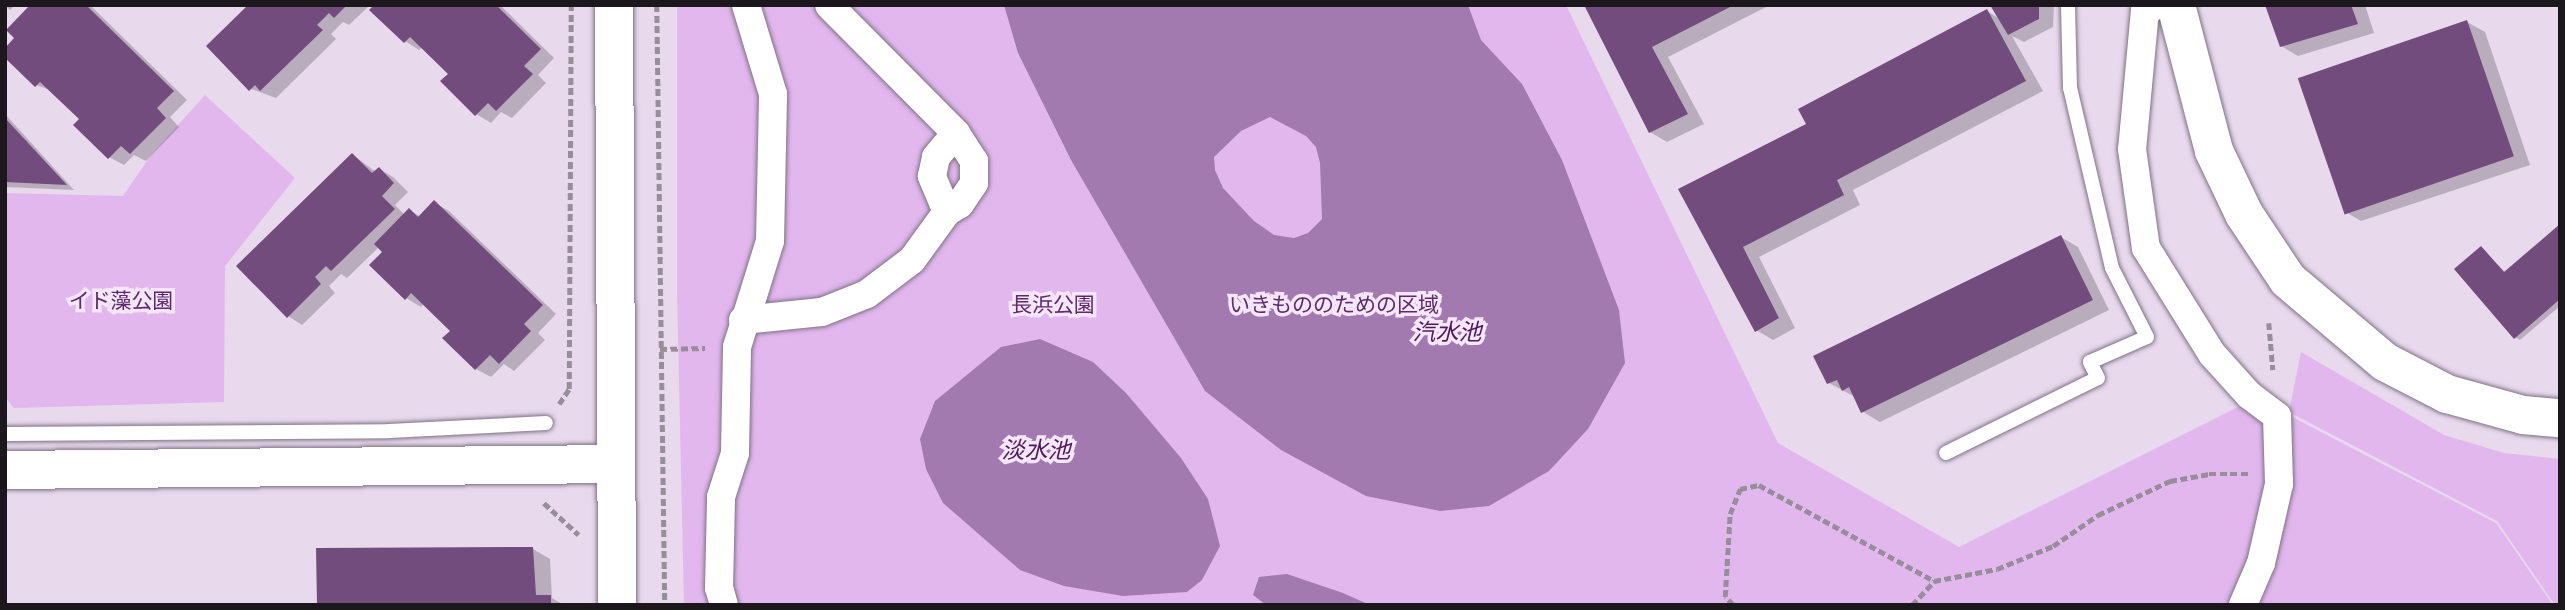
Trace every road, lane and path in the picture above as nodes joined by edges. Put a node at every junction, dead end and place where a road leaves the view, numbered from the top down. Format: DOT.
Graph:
graph roads {
  1 [pos="571,5"];
  2 [pos="614,5"];
  3 [pos="657,5"];
  4 [pos="746,5"];
  5 [pos="829,5"];
  6 [pos="2068,5"];
  7 [pos="2163,7"];
  8 [pos="956,133"];
  9 [pos="947,212"];
  10 [pos="743,320"];
  11 [pos="737,347"];
  12 [pos="660,349"];
  13 [pos="2560,418"];
  14 [pos="546,423"];
  15 [pos="5,435"];
  16 [pos="1946,453"];
  17 [pos="615,464"];
  18 [pos="544,465"];
  19 [pos="5,470"];
  20 [pos="2279,484"];
  21 [pos="580,550"];
  22 [pos="1934,581"];
  23 [pos="617,605"];
  24 [pos="665,605"];
  25 [pos="724,605"];
  26 [pos="1733,605"];
  27 [pos="1912,605"];
  28 [pos="2243,605"];
  1 -- 14 [label="path"];
  2 -- 17 [label="street"];
  3 -- 12 [label="path"];
  4 -- 10 [label="street"];
  5 -- 8 [label="street"];
  6 -- 16 [label="lane"];
  7 -- 13 [label="street"];
  7 -- 20 [label="street"];
  8 -- 9 [label="street"];
  8 -- 9 [label="street"];
  9 -- 10 [label="street"];
  10 -- 11 [label="street"];
  11 -- 12 [label="path"];
  11 -- 25 [label="street"];
  12 -- 24 [label="path"];
  14 -- 15 [label="lane"];
  17 -- 18 [label="street"];
  17 -- 23 [label="street"];
  18 -- 19 [label="street"];
  18 -- 21 [label="path"];
  20 -- 22 [label="path"];
  20 -- 28 [label="street"];
  22 -- 26 [label="path"];
  22 -- 27 [label="path"];
}
